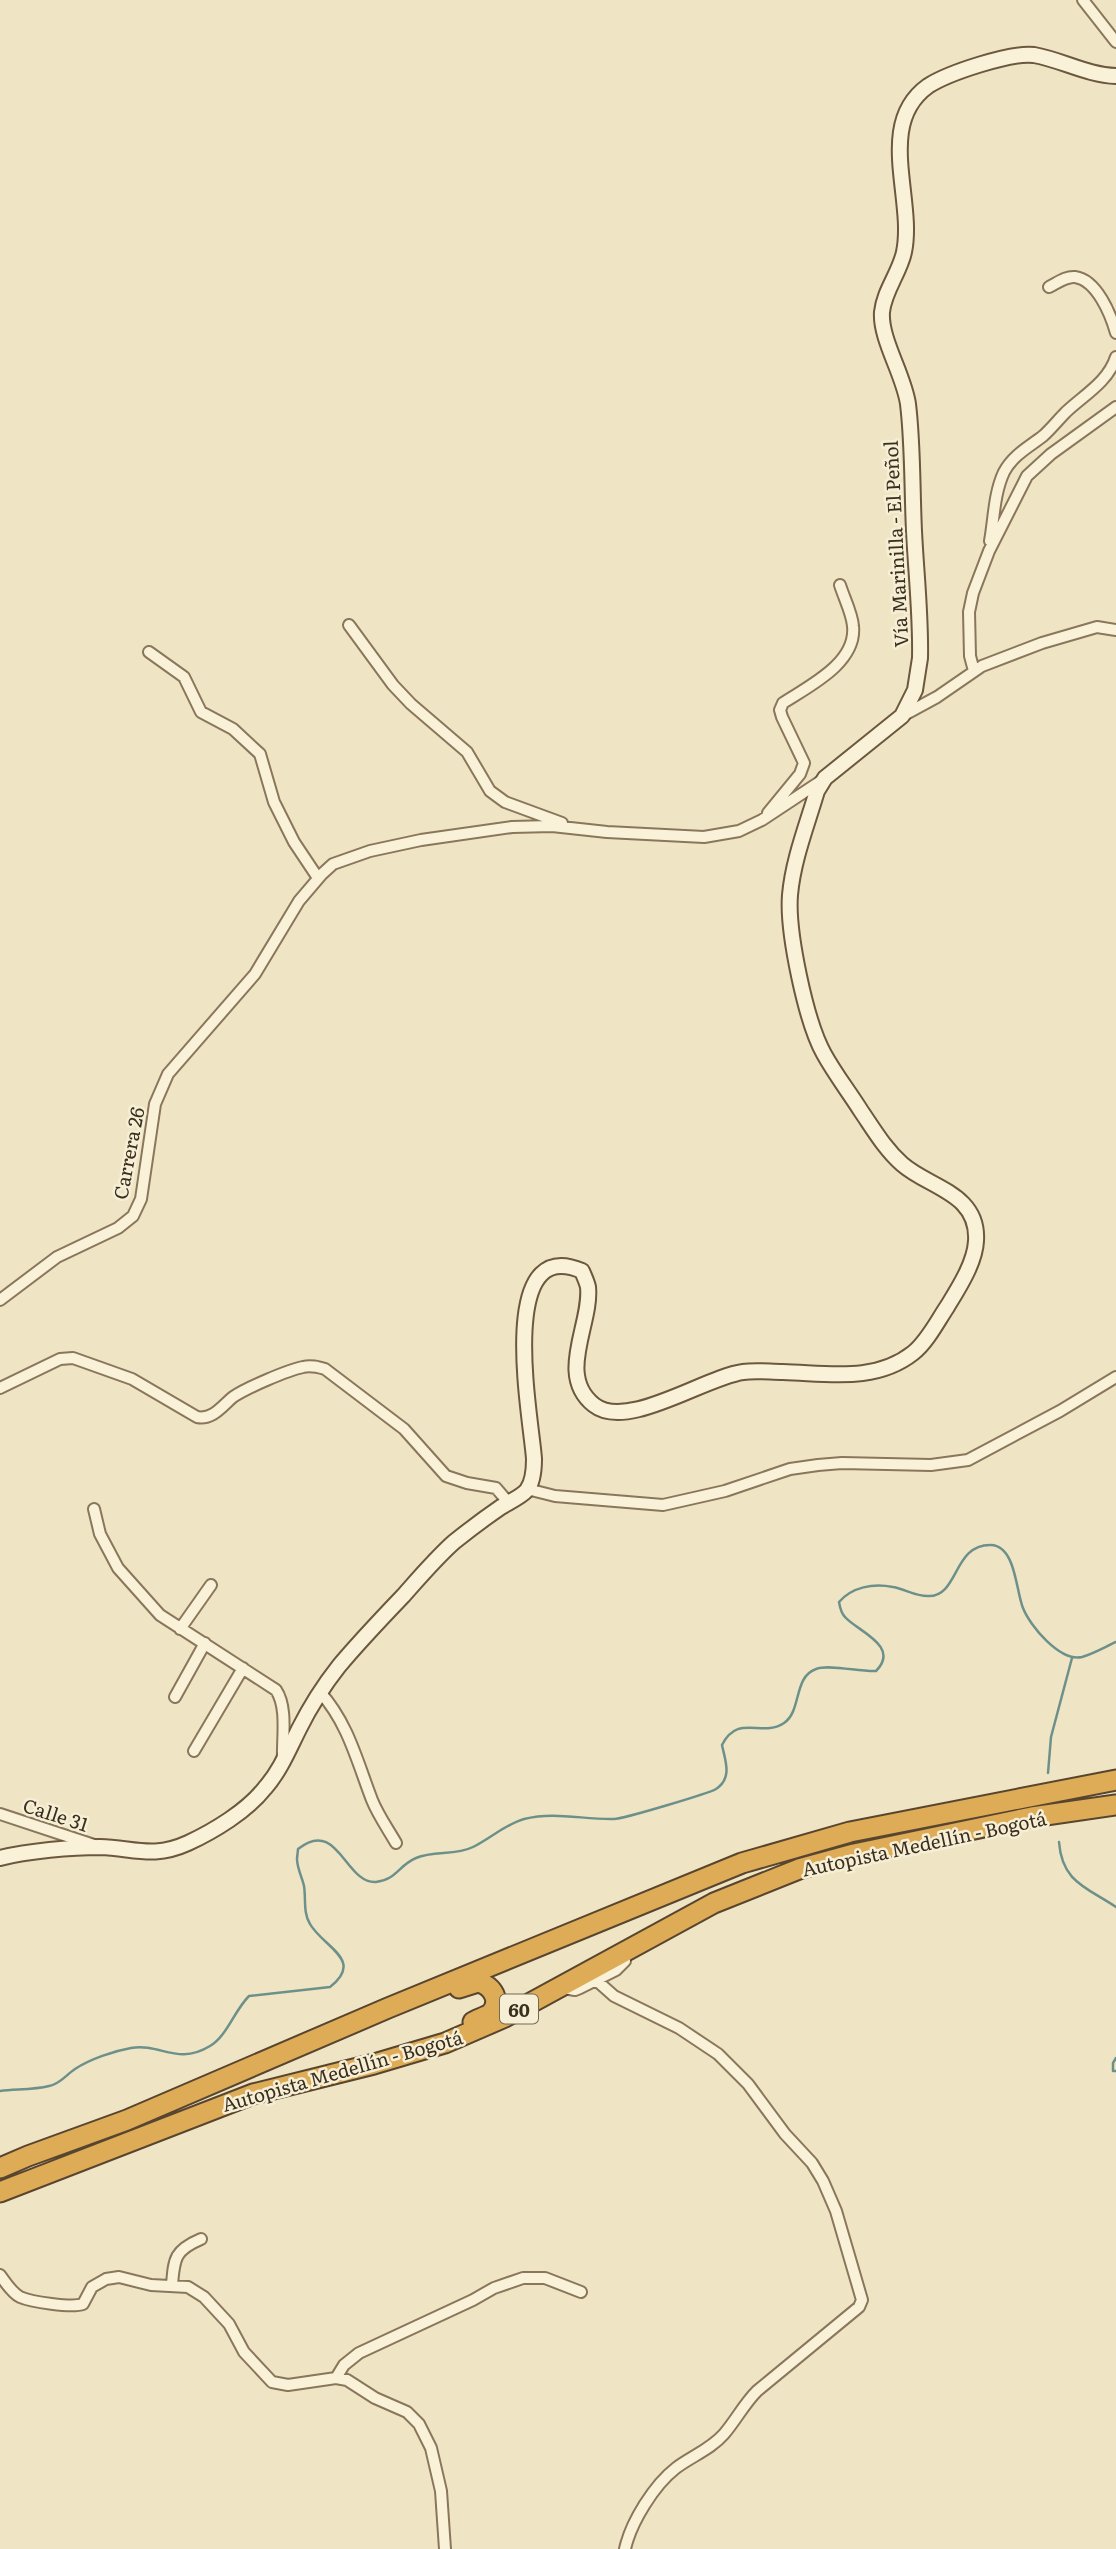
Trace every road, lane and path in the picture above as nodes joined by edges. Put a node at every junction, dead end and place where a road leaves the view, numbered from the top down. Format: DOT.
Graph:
graph roads {
  1 [pos="1083,0"];
  2 [pos="1116,42"];
  3 [pos="1116,76"];
  4 [pos="1049,287"];
  5 [pos="1116,333"];
  6 [pos="1116,357"];
  7 [pos="1116,407"];
  8 [pos="989,551"];
  9 [pos="840,585"];
  10 [pos="349,625"];
  11 [pos="1116,629"];
  12 [pos="149,652"];
  13 [pos="974,671"];
  14 [pos="902,716"];
  15 [pos="825,778"];
  16 [pos="762,820"];
  17 [pos="577,829"];
  18 [pos="318,878"];
  19 [pos="0,1300"];
  20 [pos="1116,1377"];
  21 [pos="0,1388"];
  22 [pos="527,1489"];
  23 [pos="508,1503"];
  24 [pos="94,1508"];
  25 [pos="211,1585"];
  26 [pos="180,1629"];
  27 [pos="205,1643"];
  28 [pos="243,1668"];
  29 [pos="320,1692"];
  30 [pos="175,1698"];
  31 [pos="194,1751"];
  32 [pos="283,1762"];
  33 [pos="1116,1780"];
  34 [pos="1113,1807"];
  35 [pos="0,1814"];
  36 [pos="396,1843"];
  37 [pos="101,1847"];
  38 [pos="0,1858"];
  39 [pos="625,1952"];
  40 [pos="596,1980"];
  41 [pos="560,1987"];
  42 [pos="388,2008"];
  43 [pos="374,2064"];
  44 [pos="0,2168"];
  45 [pos="0,2192"];
  46 [pos="201,2239"];
  47 [pos="0,2276"];
  48 [pos="172,2285"];
  49 [pos="581,2292"];
  50 [pos="336,2378"];
  51 [pos="445,2549"];
  52 [pos="625,2549"];
  1 -- 2 [label="street"];
  3 -- 14 [label="main road, Vía Marinilla - El Peñol"];
  4 -- 5 [label="street"];
  6 -- 8 [label="street"];
  7 -- 8 [label="street"];
  8 -- 13 [label="street"];
  9 -- 16 [label="street"];
  10 -- 17 [label="street"];
  11 -- 13 [label="street"];
  12 -- 18 [label="street"];
  13 -- 14 [label="street"];
  14 -- 15 [label="main road, Vía Marinilla - El Peñol"];
  15 -- 16 [label="street, Carrera 26"];
  15 -- 22 [label="main road, Vía Marinilla - El Peñol"];
  16 -- 17 [label="street, Carrera 26"];
  17 -- 18 [label="street, Carrera 26"];
  18 -- 19 [label="street, Carrera 26"];
  20 -- 22 [label="street"];
  21 -- 23 [label="street"];
  22 -- 23 [label="main road"];
  23 -- 29 [label="main road"];
  24 -- 26 [label="street"];
  25 -- 26 [label="street"];
  26 -- 27 [label="street"];
  27 -- 28 [label="street"];
  27 -- 30 [label="street"];
  28 -- 31 [label="street"];
  28 -- 32 [label="street"];
  29 -- 32 [label="main road"];
  29 -- 36 [label="street"];
  32 -- 37 [label="main road"];
  33 -- 42 [label="highway, Autopista Medellín - Bogotá"];
  34 -- 39 [label="highway, Autopista Medellín - Bogotá / 60"];
  35 -- 37 [label="street, Calle 31"];
  37 -- 38 [label="main road"];
  39 -- 40 [label="street"];
  39 -- 41 [label="highway, Autopista Medellín - Bogotá / 60"];
  40 -- 41 [label="street"];
  40 -- 52 [label="street"];
  41 -- 43 [label="highway, Autopista Medellín - Bogotá / 60"];
  42 -- 43 [label="highway"];
  42 -- 44 [label="highway, Autopista Medellín - Bogotá"];
  43 -- 45 [label="highway, Autopista Medellín - Bogotá / 60"];
  46 -- 48 [label="street"];
  47 -- 48 [label="street"];
  48 -- 50 [label="street"];
  49 -- 50 [label="street"];
  50 -- 51 [label="street"];
}
